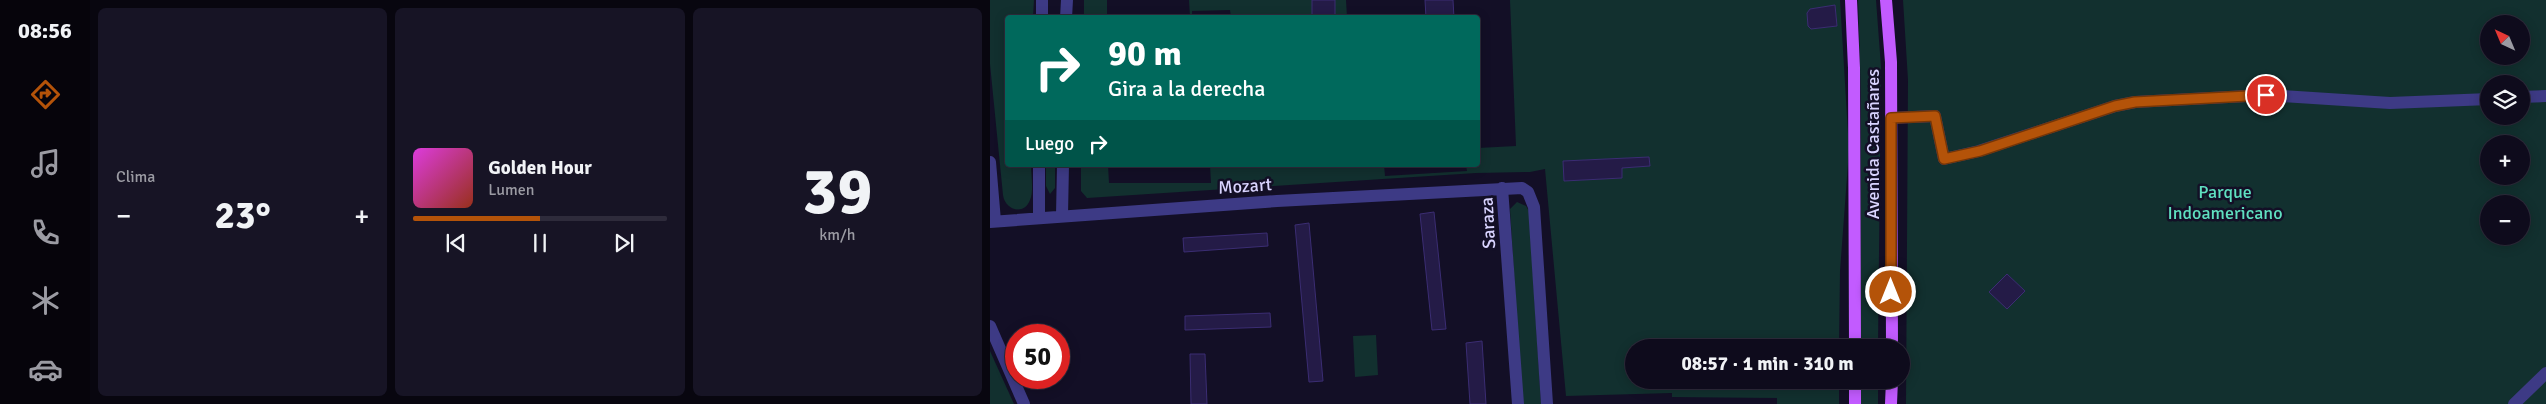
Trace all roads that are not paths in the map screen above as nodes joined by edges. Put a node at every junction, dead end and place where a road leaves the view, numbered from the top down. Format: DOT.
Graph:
graph roads {
  1 [pos="1042,0"];
  2 [pos="1067,0"];
  3 [pos="1851,0"];
  4 [pos="1886,0"];
  5 [pos="1042,15"];
  6 [pos="1066,15"];
  7 [pos="2546,96"];
  8 [pos="2530,97"];
  9 [pos="2480,99"];
  10 [pos="1891,118"];
  11 [pos="990,162"];
  12 [pos="1039,167"];
  13 [pos="1064,167"];
  14 [pos="1502,188"];
  15 [pos="1062,215"];
  16 [pos="1039,218"];
  17 [pos="993,221"];
  18 [pos="990,326"];
  19 [pos="1855,339"];
  20 [pos="1892,339"];
  21 [pos="2546,373"];
  22 [pos="1855,389"];
  23 [pos="1892,389"];
  24 [pos="1024,404"];
  25 [pos="1518,404"];
  26 [pos="1547,404"];
  27 [pos="1855,404"];
  28 [pos="1891,404"];
  29 [pos="2514,404"];
  1 -- 5 [label="street"];
  2 -- 6 [label="street"];
  3 -- 19 [label="main road, Avenida Castañares"];
  4 -- 10 [label="main road, Avenida Castañares"];
  7 -- 8 [label="street"];
  9 -- 10 [label="street"];
  10 -- 20 [label="main road, Avenida Castañares"];
  11 -- 17 [label="street"];
  12 -- 16 [label="street"];
  13 -- 15 [label="street"];
  14 -- 15 [label="street, Mozart"];
  14 -- 25 [label="street, Saraza"];
  14 -- 26 [label="street, Saraza"];
  15 -- 16 [label="street, Mozart"];
  16 -- 17 [label="street, Mozart"];
  18 -- 24 [label="street"];
  21 -- 29 [label="street"];
  22 -- 27 [label="main road"];
  23 -- 28 [label="main road"];
}
